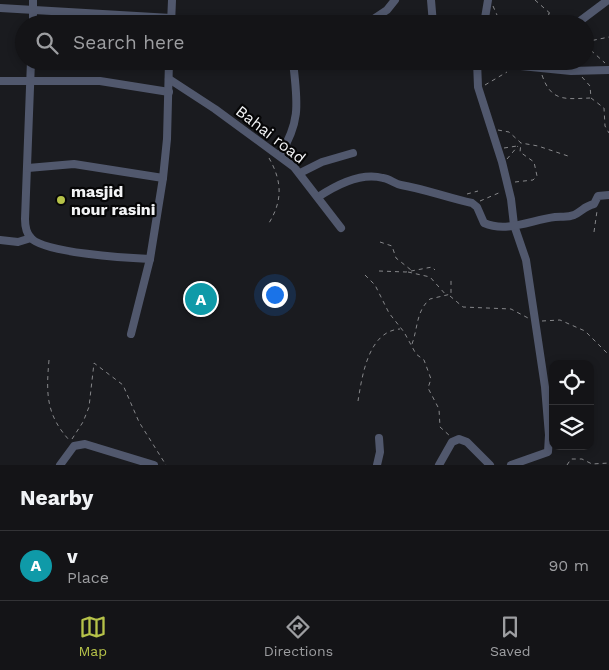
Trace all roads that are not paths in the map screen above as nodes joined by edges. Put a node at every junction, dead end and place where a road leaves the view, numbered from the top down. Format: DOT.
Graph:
graph roads {
  1 [pos="33,0"];
  2 [pos="172,0"];
  3 [pos="395,0"];
  4 [pos="431,0"];
  5 [pos="608,0"];
  6 [pos="490,2"];
  7 [pos="0,8"];
  8 [pos="33,10"];
  9 [pos="33,15"];
  10 [pos="96,15"];
  11 [pos="171,15"];
  12 [pos="380,15"];
  13 [pos="432,15"];
  14 [pos="486,15"];
  15 [pos="588,15"];
  16 [pos="608,68"];
  17 [pos="594,69"];
  18 [pos="31,70"];
  19 [pos="169,70"];
  20 [pos="293,70"];
  21 [pos="475,70"];
  22 [pos="567,70"];
  23 [pos="583,70"];
  24 [pos="169,79"];
  25 [pos="0,81"];
  26 [pos="30,83"];
  27 [pos="169,92"];
  28 [pos="353,153"];
  29 [pos="280,155"];
  30 [pos="28,168"];
  31 [pos="300,173"];
  32 [pos="163,178"];
  33 [pos="609,195"];
  34 [pos="318,197"];
  35 [pos="514,225"];
  36 [pos="341,228"];
  37 [pos="31,238"];
  38 [pos="0,240"];
  39 [pos="150,259"];
  40 [pos="131,334"];
  41 [pos="379,438"];
  42 [pos="60,465"];
  43 [pos="154,465"];
  44 [pos="378,465"];
  45 [pos="439,465"];
  46 [pos="490,465"];
  47 [pos="511,465"];
  1 -- 8 [label="street"];
  2 -- 11 [label="street"];
  3 -- 12 [label="street"];
  4 -- 13 [label="street"];
  5 -- 15 [label="street"];
  6 -- 14 [label="street"];
  7 -- 8 [label="street"];
  8 -- 9 [label="street"];
  8 -- 10 [label="street"];
  16 -- 17 [label="street"];
  18 -- 26 [label="street"];
  19 -- 24 [label="street"];
  20 -- 29 [label="street"];
  21 -- 35 [label="street"];
  22 -- 23 [label="street"];
  24 -- 27 [label="street"];
  24 -- 29 [label="street, Bahai road"];
  25 -- 26 [label="street"];
  26 -- 27 [label="street"];
  26 -- 30 [label="street"];
  27 -- 32 [label="street"];
  28 -- 31 [label="street"];
  29 -- 31 [label="street, Bahai road"];
  30 -- 32 [label="street"];
  30 -- 37 [label="street"];
  31 -- 34 [label="street, Bahai road"];
  32 -- 39 [label="street"];
  33 -- 35 [label="street"];
  34 -- 35 [label="street"];
  34 -- 36 [label="street, Bahai road"];
  35 -- 47 [label="street"];
  37 -- 38 [label="street"];
  37 -- 39 [label="street"];
  39 -- 40 [label="street"];
  41 -- 44 [label="street"];
  42 -- 43 [label="street"];
  45 -- 46 [label="street"];
}
